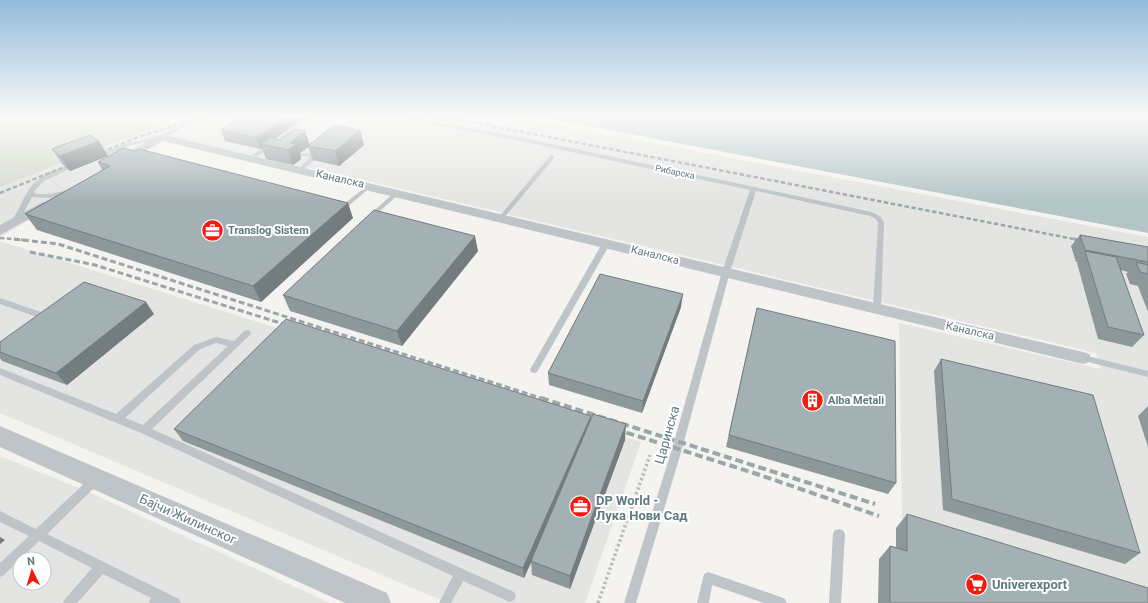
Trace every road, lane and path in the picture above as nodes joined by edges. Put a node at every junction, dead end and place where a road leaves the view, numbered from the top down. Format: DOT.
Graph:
graph roads {
  1 [pos="124,146"];
  2 [pos="145,146"];
  3 [pos="200,146"];
  4 [pos="322,146"];
  5 [pos="554,146"];
  6 [pos="268,147"];
  7 [pos="282,150"];
  8 [pos="104,154"];
  9 [pos="299,154"];
  10 [pos="314,156"];
  11 [pos="552,157"];
  12 [pos="251,158"];
  13 [pos="115,164"];
  14 [pos="67,168"];
  15 [pos="300,170"];
  16 [pos="81,184"];
  17 [pos="369,186"];
  18 [pos="754,188"];
  19 [pos="31,191"];
  20 [pos="68,192"];
  21 [pos="397,193"];
  22 [pos="345,206"];
  23 [pos="501,218"];
  24 [pos="363,224"];
  25 [pos="4,229"];
  26 [pos="606,244"];
  27 [pos="726,272"];
  28 [pos="0,301"];
  29 [pos="877,308"];
  30 [pos="35,326"];
  31 [pos="247,333"];
  32 [pos="235,344"];
  33 [pos="1083,358"];
  34 [pos="534,370"];
  35 [pos="0,372"];
  36 [pos="1148,374"];
  37 [pos="117,418"];
  38 [pos="144,430"];
  39 [pos="0,436"];
  40 [pos="650,455"];
  41 [pos="97,478"];
  42 [pos="0,516"];
  43 [pos="839,534"];
  44 [pos="38,536"];
  45 [pos="102,566"];
  46 [pos="0,570"];
  47 [pos="460,574"];
  48 [pos="510,596"];
  49 [pos="158,600"];
  50 [pos="69,603"];
  51 [pos="174,603"];
  52 [pos="377,603"];
  53 [pos="445,603"];
  54 [pos="598,603"];
  55 [pos="630,603"];
  56 [pos="703,603"];
  57 [pos="781,603"];
  58 [pos="835,603"];
  1 -- 8 [label="lane"];
  2 -- 13 [label="street"];
  3 -- 12 [label="street, Каналска"];
  4 -- 10 [label="lane"];
  5 -- 18 [label="lane, Рибарска"];
  6 -- 7 [label="lane"];
  6 -- 12 [label="lane"];
  9 -- 10 [label="lane"];
  10 -- 15 [label="lane"];
  11 -- 23 [label="lane"];
  12 -- 15 [label="street, Каналска"];
  14 -- 19 [label="lane"];
  15 -- 17 [label="street, Каналска"];
  16 -- 20 [label="street"];
  17 -- 21 [label="street, Каналска"];
  17 -- 22 [label="lane"];
  18 -- 27 [label="lane, Царинска"];
  18 -- 29 [label="lane, Рибарска"];
  19 -- 20 [label="lane"];
  19 -- 25 [label="lane"];
  20 -- 25 [label="street"];
  21 -- 23 [label="street, Каналска"];
  21 -- 24 [label="lane"];
  23 -- 26 [label="street, Каналска"];
  26 -- 27 [label="street, Каналска"];
  26 -- 34 [label="lane"];
  27 -- 29 [label="street, Каналска"];
  27 -- 55 [label="lane, Царинска"];
  28 -- 30 [label="lane"];
  29 -- 33 [label="street, Каналска"];
  31 -- 32 [label="lane"];
  32 -- 37 [label="lane"];
  32 -- 38 [label="lane"];
  33 -- 36 [label="lane, Каналска"];
  35 -- 37 [label="lane"];
  37 -- 38 [label="lane"];
  38 -- 47 [label="lane"];
  39 -- 41 [label="street, Бајчи Жилинског"];
  40 -- 54 [label="path"];
  41 -- 44 [label="lane"];
  41 -- 52 [label="street, Бајчи Жилинског"];
  42 -- 44 [label="lane"];
  43 -- 58 [label="lane"];
  44 -- 45 [label="lane"];
  44 -- 46 [label="lane"];
  45 -- 49 [label="lane"];
  45 -- 50 [label="lane"];
  47 -- 48 [label="lane"];
  47 -- 53 [label="lane"];
  49 -- 51 [label="lane"];
  56 -- 57 [label="lane"];
}
